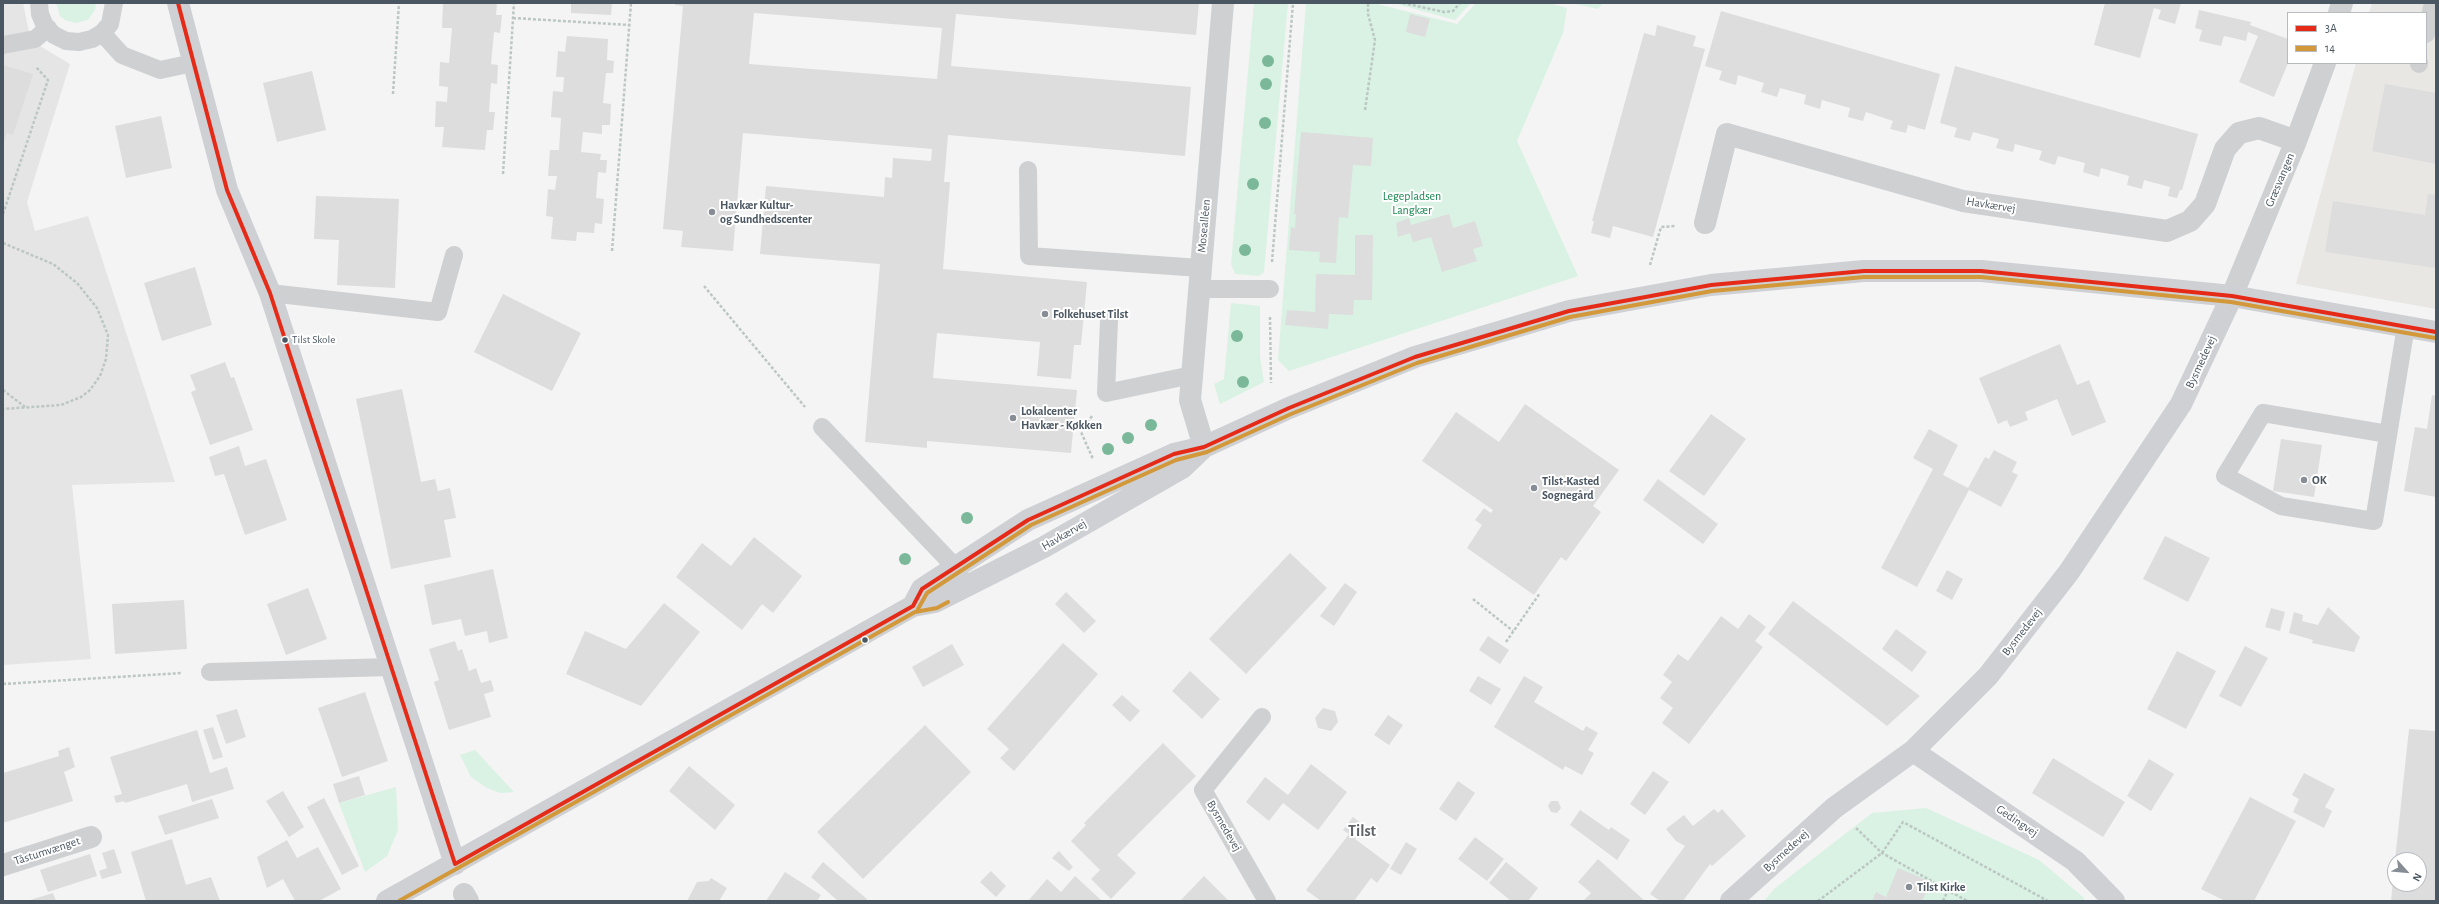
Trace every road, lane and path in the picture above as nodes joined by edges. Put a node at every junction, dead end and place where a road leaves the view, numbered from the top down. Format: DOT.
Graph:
graph roads {
  1 [pos="39,3"];
  2 [pos="114,3"];
  3 [pos="178,3"];
  4 [pos="399,3"];
  5 [pos="514,3"];
  6 [pos="631,3"];
  7 [pos="1223,3"];
  8 [pos="1293,3"];
  9 [pos="1368,3"];
  10 [pos="1403,3"];
  11 [pos="1460,3"];
  12 [pos="2433,3"];
  13 [pos="513,18"];
  14 [pos="629,25"];
  15 [pos="48,28"];
  16 [pos="2427,30"];
  17 [pos="102,33"];
  18 [pos="9,44"];
  19 [pos="193,63"];
  20 [pos="2325,64"];
  21 [pos="393,94"];
  22 [pos="1365,110"];
  23 [pos="2296,141"];
  24 [pos="1028,170"];
  25 [pos="503,174"];
  26 [pos="3,214"];
  27 [pos="1705,223"];
  28 [pos="3,243"];
  29 [pos="612,251"];
  30 [pos="454,256"];
  31 [pos="1200,279"];
  32 [pos="704,286"];
  33 [pos="1270,290"];
  34 [pos="270,293"];
  35 [pos="2232,296"];
  36 [pos="1640,298"];
  37 [pos="1109,321"];
  38 [pos="2406,326"];
  39 [pos="2436,332"];
  40 [pos="1192,375"];
  41 [pos="3,390"];
  42 [pos="1106,393"];
  43 [pos="25,408"];
  44 [pos="3,409"];
  45 [pos="1281,412"];
  46 [pos="822,427"];
  47 [pos="2388,434"];
  48 [pos="1204,447"];
  49 [pos="1105,484"];
  50 [pos="955,567"];
  51 [pos="967,588"];
  52 [pos="1540,593"];
  53 [pos="1473,599"];
  54 [pos="913,606"];
  55 [pos="1513,631"];
  56 [pos="1506,642"];
  57 [pos="391,667"];
  58 [pos="210,672"];
  59 [pos="3,684"];
  60 [pos="1262,717"];
  61 [pos="1913,751"];
  62 [pos="1834,808"];
  63 [pos="91,836"];
  64 [pos="1882,853"];
  65 [pos="455,864"];
  66 [pos="3,865"];
  67 [pos="1948,890"];
  68 [pos="387,901"];
  69 [pos="1267,901"];
  70 [pos="1731,901"];
  71 [pos="1818,901"];
  72 [pos="1943,901"];
  73 [pos="1967,901"];
  74 [pos="2048,901"];
  75 [pos="2114,901"];
  1 -- 15 [label="lane"];
  2 -- 17 [label="lane"];
  3 -- 19 [label="street"];
  4 -- 21 [label="path"];
  5 -- 13 [label="path"];
  6 -- 14 [label="path"];
  7 -- 31 [label="street, Mosealléen"];
  8 -- 33 [label="path"];
  9 -- 22 [label="path"];
  10 -- 11 [label="path"];
  12 -- 16 [label="lane"];
  13 -- 14 [label="path"];
  13 -- 25 [label="path"];
  14 -- 29 [label="path"];
  15 -- 17 [label="lane"];
  15 -- 18 [label="lane"];
  17 -- 19 [label="lane"];
  18 -- 26 [label="path"];
  19 -- 34 [label="street"];
  20 -- 23 [label="street, Græsvangen"];
  23 -- 27 [label="street, Havkærvej"];
  23 -- 35 [label="street, Græsvangen"];
  24 -- 31 [label="lane"];
  27 -- 36 [label="path"];
  28 -- 43 [label="path"];
  30 -- 34 [label="lane"];
  31 -- 33 [label="lane"];
  31 -- 40 [label="street, Mosealléen"];
  32 -- 46 [label="path"];
  33 -- 45 [label="path"];
  34 -- 57 [label="street"];
  35 -- 36 [label="street, Havkærvej"];
  35 -- 38 [label="street, Havkærvej"];
  35 -- 61 [label="street, Bysmedevej"];
  36 -- 45 [label="street, Havkærvej"];
  37 -- 42 [label="lane"];
  38 -- 39 [label="street, Havkærvej"];
  38 -- 47 [label="lane"];
  40 -- 42 [label="lane"];
  40 -- 48 [label="street, Mosealléen"];
  41 -- 43 [label="path"];
  42 -- 49 [label="path"];
  43 -- 44 [label="path"];
  45 -- 48 [label="street, Havkærvej"];
  46 -- 50 [label="lane"];
  47 -- 47 [label="lane"];
  48 -- 49 [label="street, Havkærvej"];
  48 -- 51 [label="street, Havkærvej"];
  49 -- 50 [label="street, Havkærvej"];
  50 -- 51 [label="lane"];
  50 -- 54 [label="street, Havkærvej"];
  51 -- 54 [label="street, Havkærvej"];
  52 -- 55 [label="path"];
  53 -- 55 [label="path"];
  54 -- 65 [label="street, Havkærvej"];
  55 -- 56 [label="path"];
  57 -- 58 [label="lane"];
  57 -- 65 [label="street"];
  58 -- 59 [label="path"];
  60 -- 69 [label="lane, Bysmedevej"];
  61 -- 62 [label="street, Bysmedevej"];
  61 -- 75 [label="street, Gedingvej"];
  62 -- 64 [label="path"];
  62 -- 70 [label="street, Bysmedevej"];
  63 -- 66 [label="street, Tåstumvænget"];
  64 -- 67 [label="path"];
  64 -- 71 [label="path"];
  64 -- 74 [label="path"];
  65 -- 68 [label="street, Havkærvej"];
  67 -- 72 [label="path"];
  67 -- 73 [label="path"];
}
